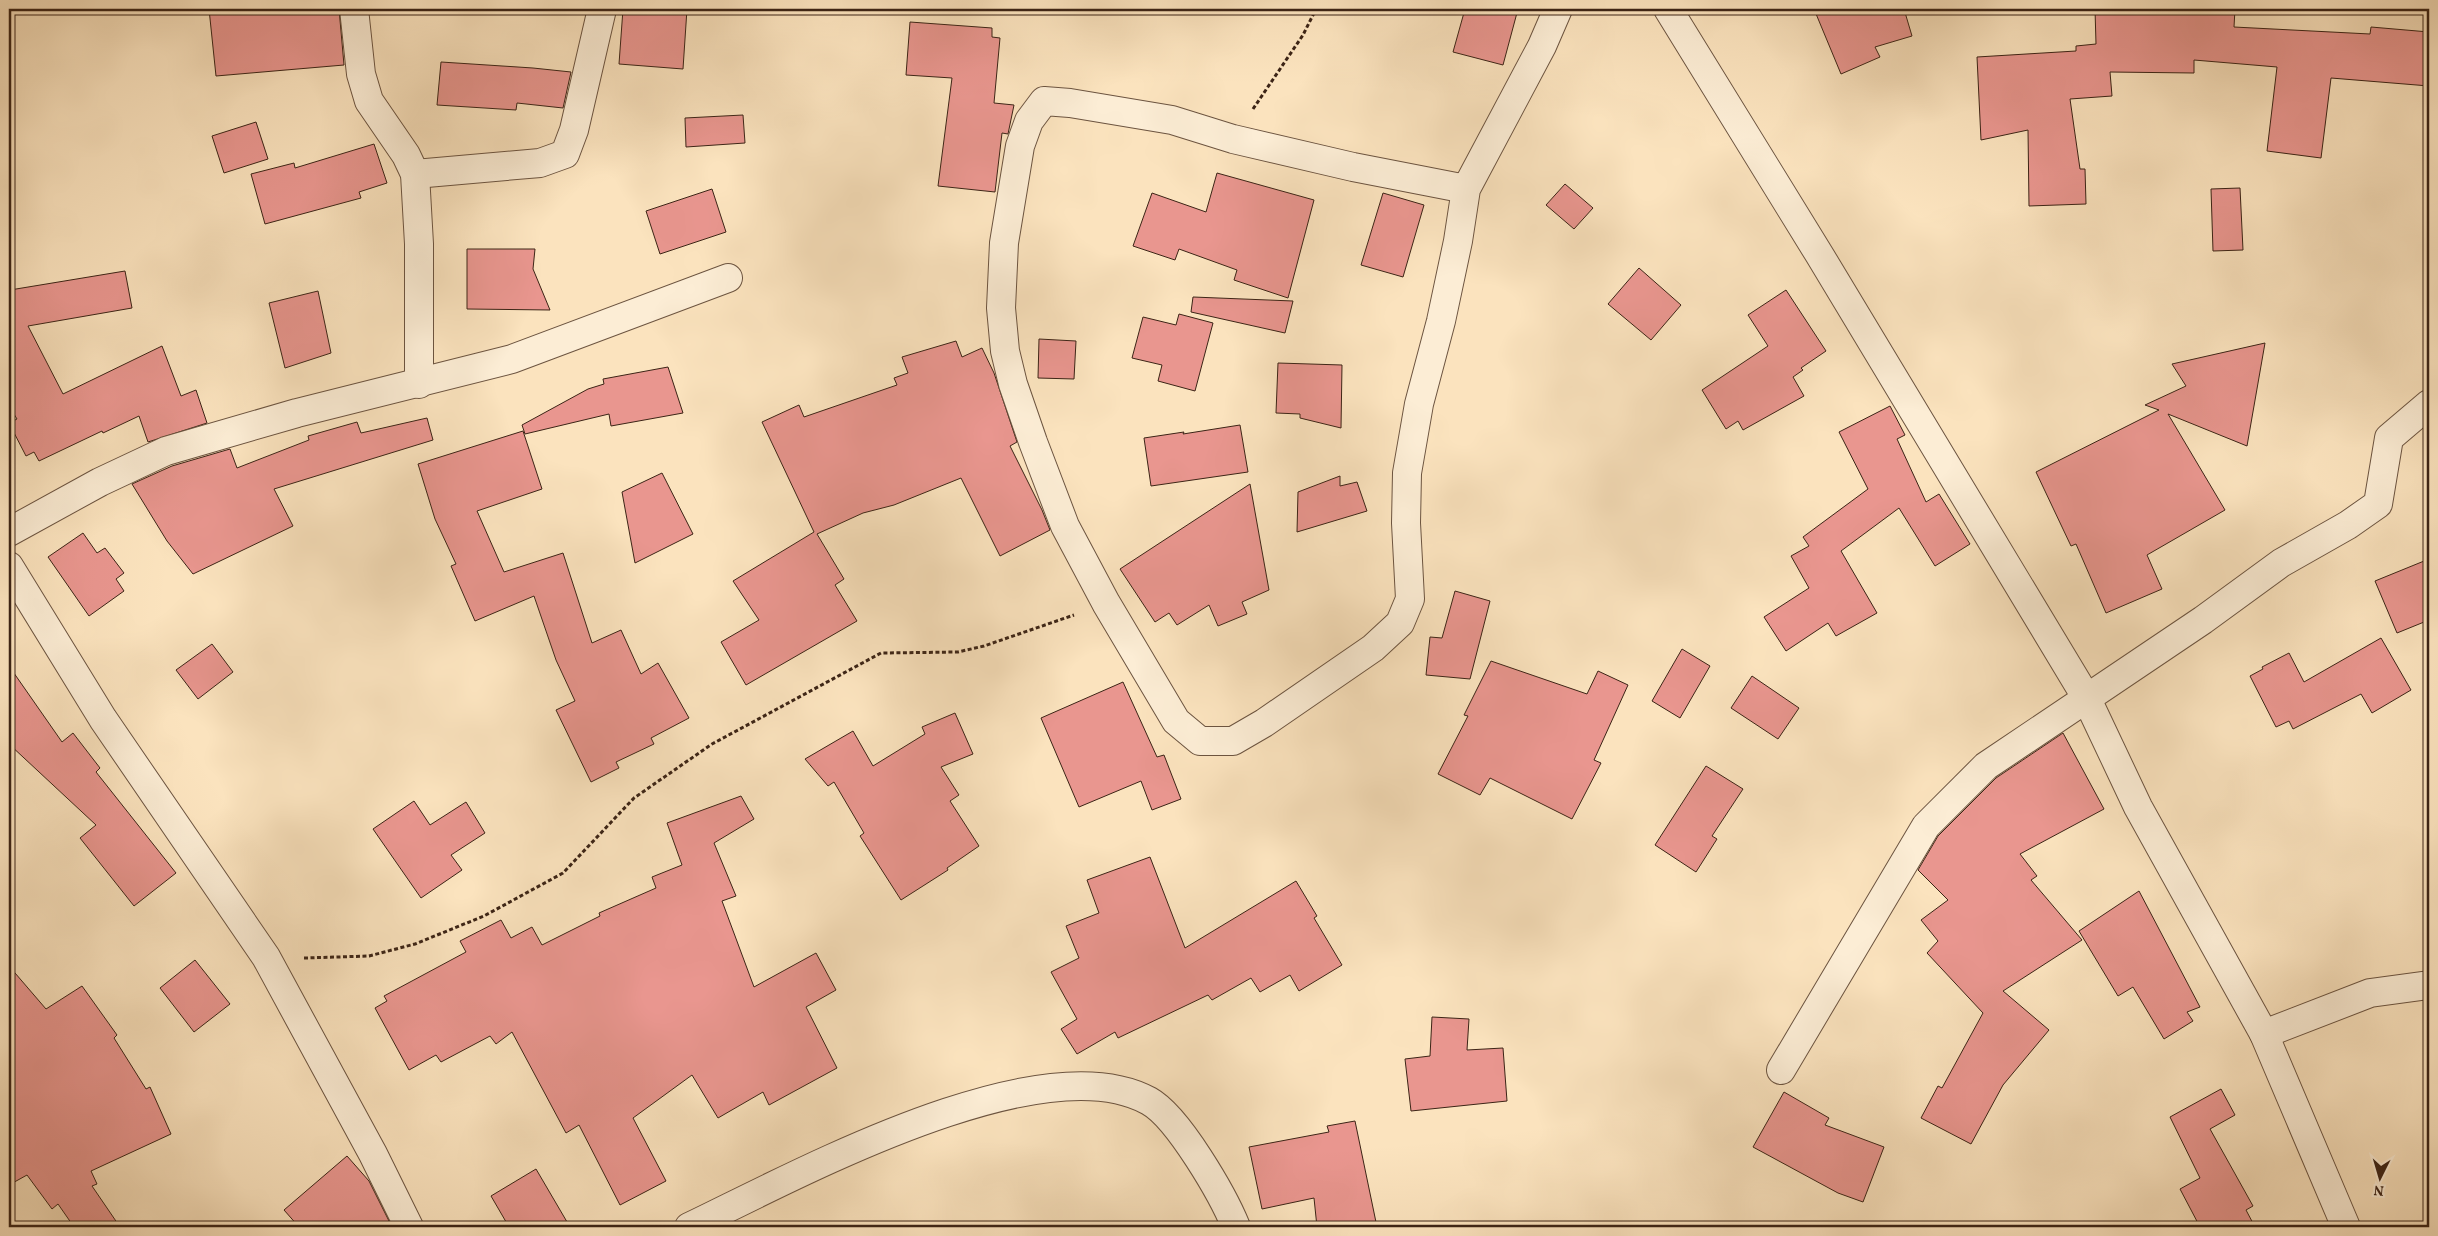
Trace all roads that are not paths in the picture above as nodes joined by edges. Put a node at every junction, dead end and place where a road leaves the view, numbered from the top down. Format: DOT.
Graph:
graph roads {
  1 [pos="354,9"];
  2 [pos="602,9"];
  3 [pos="1558,9"];
  4 [pos="1668,9"];
  5 [pos="416,174"];
  6 [pos="1466,189"];
  7 [pos="728,278"];
  8 [pos="419,384"];
  9 [pos="2429,404"];
  10 [pos="9,532"];
  11 [pos="9,566"];
  12 [pos="2086,697"];
  13 [pos="2429,985"];
  14 [pos="2264,1034"];
  15 [pos="1781,1070"];
  16 [pos="409,1227"];
  17 [pos="689,1227"];
  18 [pos="1236,1227"];
  19 [pos="2346,1227"];
  1 -- 5 [label="street"];
  2 -- 5 [label="street"];
  3 -- 6 [label="street"];
  4 -- 12 [label="street"];
  5 -- 8 [label="street"];
  6 -- 6 [label="street"];
  7 -- 8 [label="street"];
  8 -- 10 [label="street"];
  9 -- 12 [label="street"];
  11 -- 16 [label="street"];
  12 -- 14 [label="street"];
  12 -- 15 [label="street"];
  13 -- 14 [label="street"];
  14 -- 19 [label="street"];
  17 -- 18 [label="street"];
}
